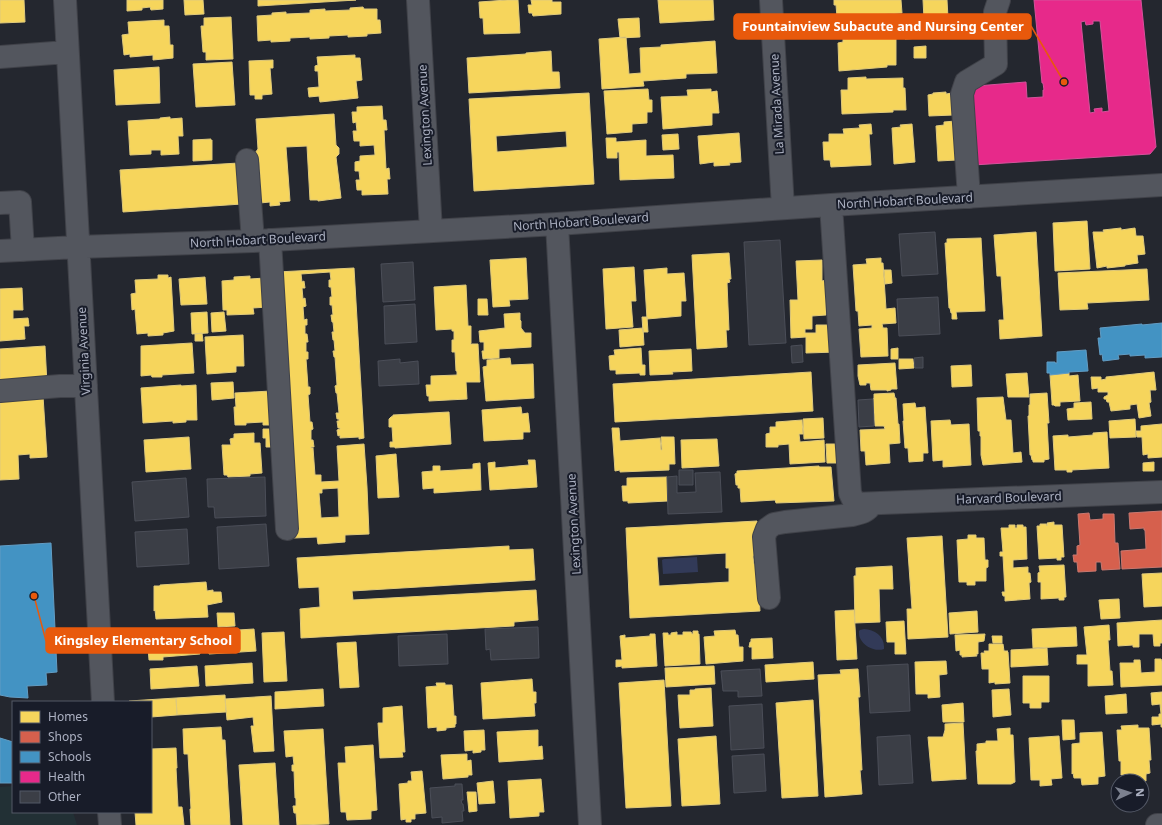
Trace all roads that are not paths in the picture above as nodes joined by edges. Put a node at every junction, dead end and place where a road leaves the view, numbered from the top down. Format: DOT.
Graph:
graph roads {
  1 [pos="65,0"];
  2 [pos="418,0"];
  3 [pos="771,0"];
  4 [pos="999,0"];
  5 [pos="67,52"];
  6 [pos="0,57"];
  7 [pos="247,160"];
  8 [pos="1162,185"];
  9 [pos="969,197"];
  10 [pos="10,202"];
  11 [pos="831,205"];
  12 [pos="783,208"];
  13 [pos="558,224"];
  14 [pos="431,231"];
  15 [pos="262,240"];
  16 [pos="78,247"];
  17 [pos="23,250"];
  18 [pos="0,251"];
  19 [pos="86,386"];
  20 [pos="0,391"];
  21 [pos="1162,492"];
  22 [pos="864,503"];
  23 [pos="287,529"];
  24 [pos="769,598"];
  25 [pos="103,701"];
  26 [pos="109,813"];
  27 [pos="110,825"];
  28 [pos="590,825"];
  29 [pos="1157,825"];
  30 [pos="1162,825"];
  1 -- 5 [label="street, Virginia Avenue"];
  2 -- 14 [label="street, Lexington Avenue"];
  3 -- 12 [label="street, La Mirada Avenue"];
  4 -- 9 [label="street"];
  5 -- 6 [label="street"];
  5 -- 16 [label="street, Virginia Avenue"];
  7 -- 15 [label="street"];
  8 -- 9 [label="street, North Hobart Boulevard"];
  9 -- 11 [label="street, North Hobart Boulevard"];
  10 -- 17 [label="street"];
  11 -- 12 [label="street, North Hobart Boulevard"];
  11 -- 22 [label="street"];
  12 -- 13 [label="street, North Hobart Boulevard"];
  13 -- 14 [label="street, North Hobart Boulevard"];
  13 -- 28 [label="street, Lexington Avenue"];
  14 -- 15 [label="street, North Hobart Boulevard"];
  15 -- 16 [label="street, North Hobart Boulevard"];
  15 -- 23 [label="street"];
  16 -- 17 [label="street, North Hobart Boulevard"];
  16 -- 19 [label="street, Virginia Avenue"];
  17 -- 18 [label="street, North Hobart Boulevard"];
  19 -- 20 [label="street"];
  19 -- 25 [label="street, Virginia Avenue"];
  21 -- 22 [label="street, Harvard Boulevard"];
  22 -- 24 [label="street"];
  26 -- 27 [label="street"];
  29 -- 30 [label="street"];
}
